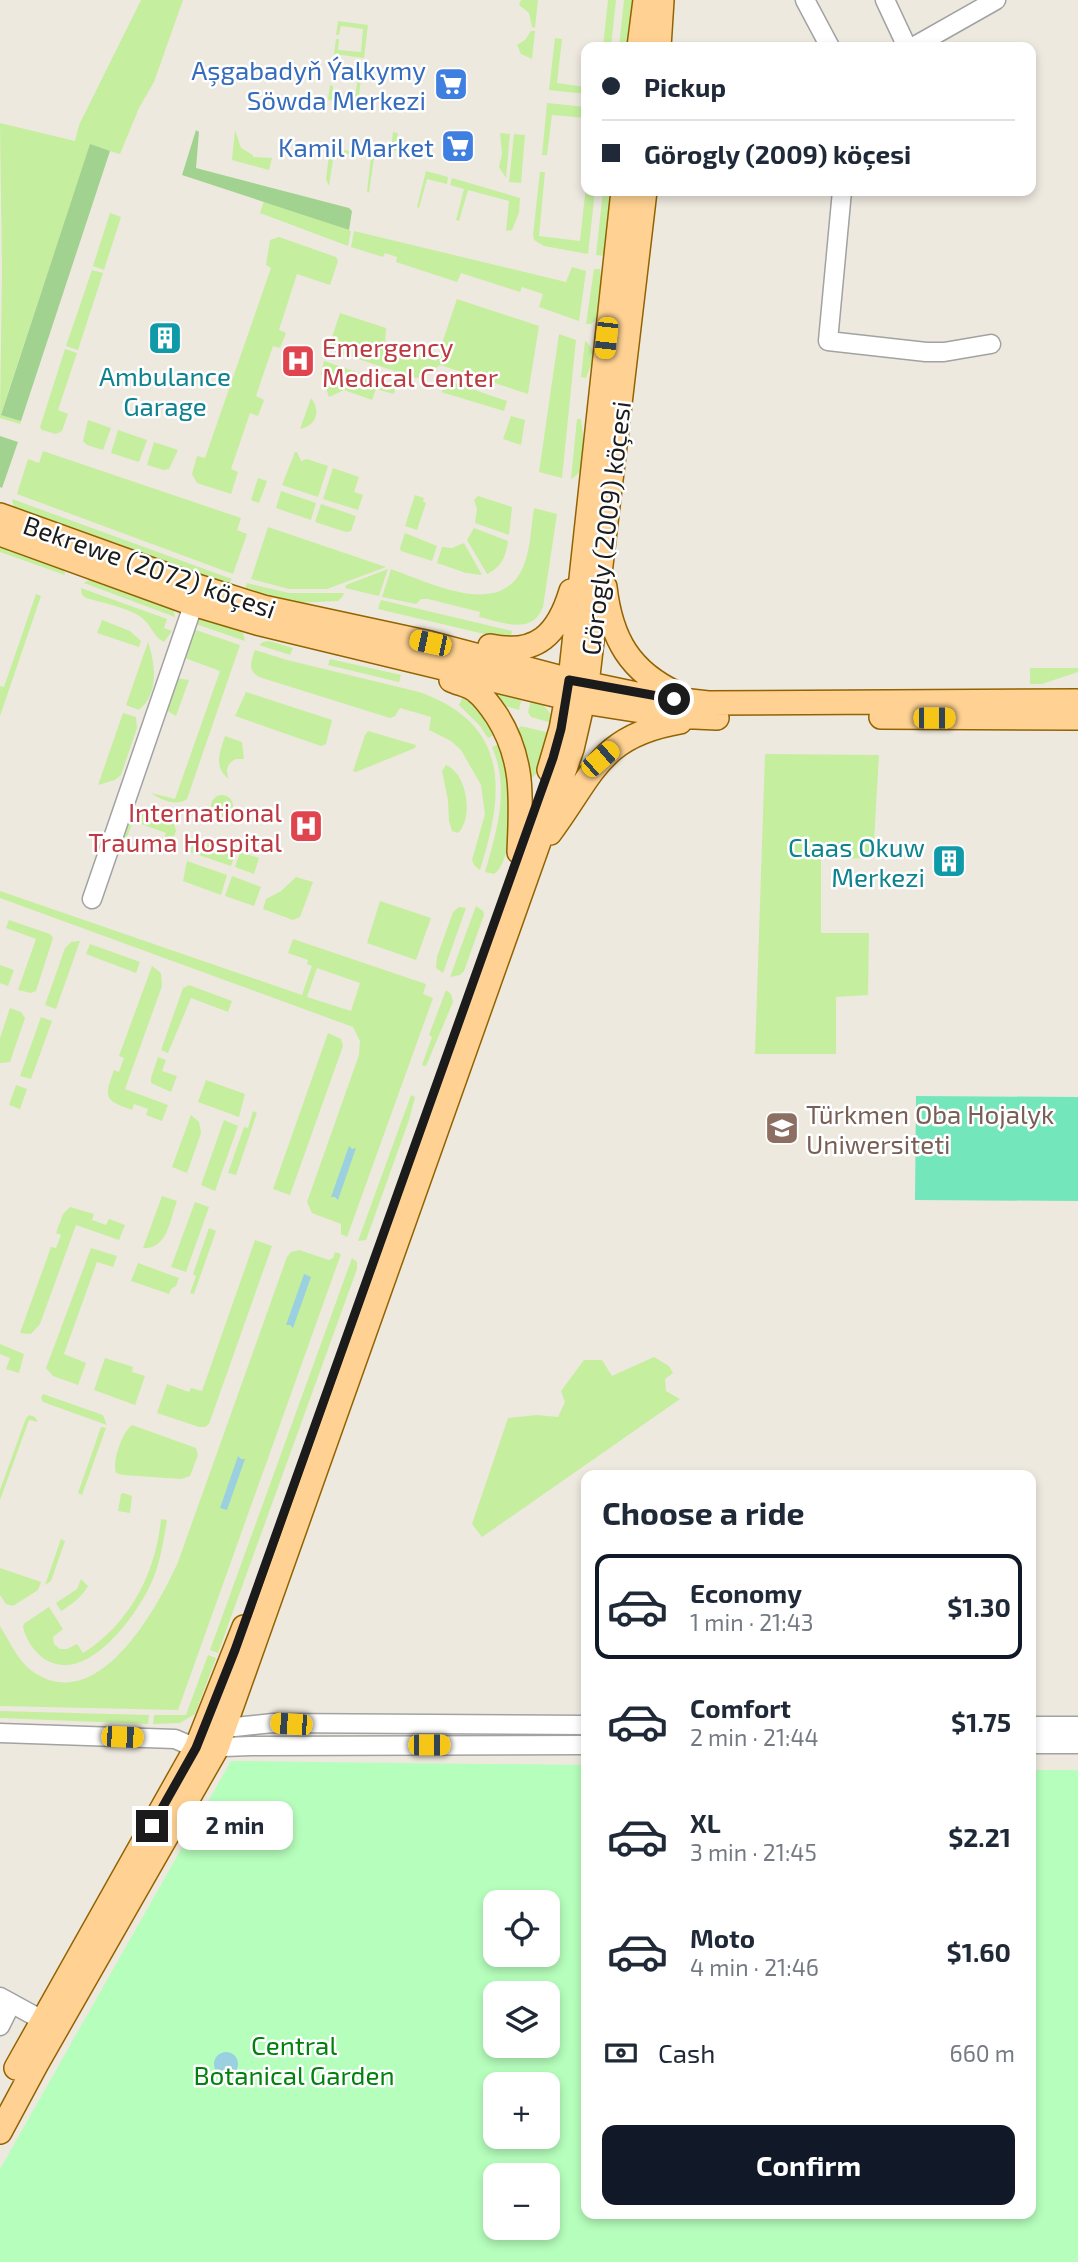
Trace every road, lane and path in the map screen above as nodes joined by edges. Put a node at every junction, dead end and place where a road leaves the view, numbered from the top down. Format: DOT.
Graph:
graph roads {
  1 [pos="645,0"];
  2 [pos="662,0"];
  3 [pos="805,0"];
  4 [pos="885,0"];
  5 [pos="996,0"];
  6 [pos="640,42"];
  7 [pos="660,42"];
  8 [pos="827,42"];
  9 [pos="905,42"];
  10 [pos="922,42"];
  11 [pos="623,196"];
  12 [pos="644,196"];
  13 [pos="842,196"];
  14 [pos="991,344"];
  15 [pos="0,514"];
  16 [pos="0,534"];
  17 [pos="592,551"];
  18 [pos="197,596"];
  19 [pos="425,653"];
  20 [pos="577,691"];
  21 [pos="1078,701"];
  22 [pos="708,711"];
  23 [pos="1078,718"];
  24 [pos="526,854"];
  25 [pos="92,899"];
  26 [pos="581,1725"];
  27 [pos="1036,1726"];
  28 [pos="1078,1726"];
  29 [pos="0,1733"];
  30 [pos="203,1738"];
  31 [pos="1036,1744"];
  32 [pos="1078,1744"];
  33 [pos="581,1745"];
  34 [pos="6,2001"];
  35 [pos="42,2020"];
  36 [pos="0,2026"];
  37 [pos="0,2099"];
  38 [pos="0,2132"];
  1 -- 6 [label="main road"];
  2 -- 7 [label="main road"];
  3 -- 8 [label="street"];
  4 -- 9 [label="street"];
  5 -- 10 [label="street"];
  11 -- 17 [label="main road, Görogly (2009) köçesi"];
  12 -- 17 [label="main road, Görogly (2009) köçesi"];
  13 -- 14 [label="street"];
  15 -- 18 [label="main road, Bekrewe (2072) köçesi"];
  16 -- 18 [label="main road, Bekrewe (2072) köçesi"];
  17 -- 19 [label="main road"];
  17 -- 20 [label="main road, Görogly (2009) köçesi"];
  17 -- 22 [label="main road"];
  18 -- 19 [label="main road, Bekrewe (2072) köçesi"];
  18 -- 25 [label="street"];
  19 -- 20 [label="main road, Bekrewe (2072) köçesi"];
  19 -- 24 [label="main road"];
  20 -- 22 [label="main road, Bekrewe (2072) köçesi"];
  20 -- 24 [label="main road, Görogly (2009) köçesi"];
  21 -- 22 [label="main road"];
  22 -- 23 [label="main road"];
  22 -- 24 [label="main road"];
  24 -- 30 [label="main road, Görogly (2009) köçesi"];
  26 -- 30 [label="street"];
  27 -- 28 [label="street"];
  29 -- 30 [label="street"];
  30 -- 33 [label="street"];
  30 -- 35 [label="main road, Görogly (2009) köçesi"];
  30 -- 38 [label="main road, Görogly (2009) köçesi"];
  31 -- 32 [label="street"];
  34 -- 35 [label="street"];
  34 -- 36 [label="street"];
  35 -- 37 [label="main road, Görogly (2009) köçesi"];
}
